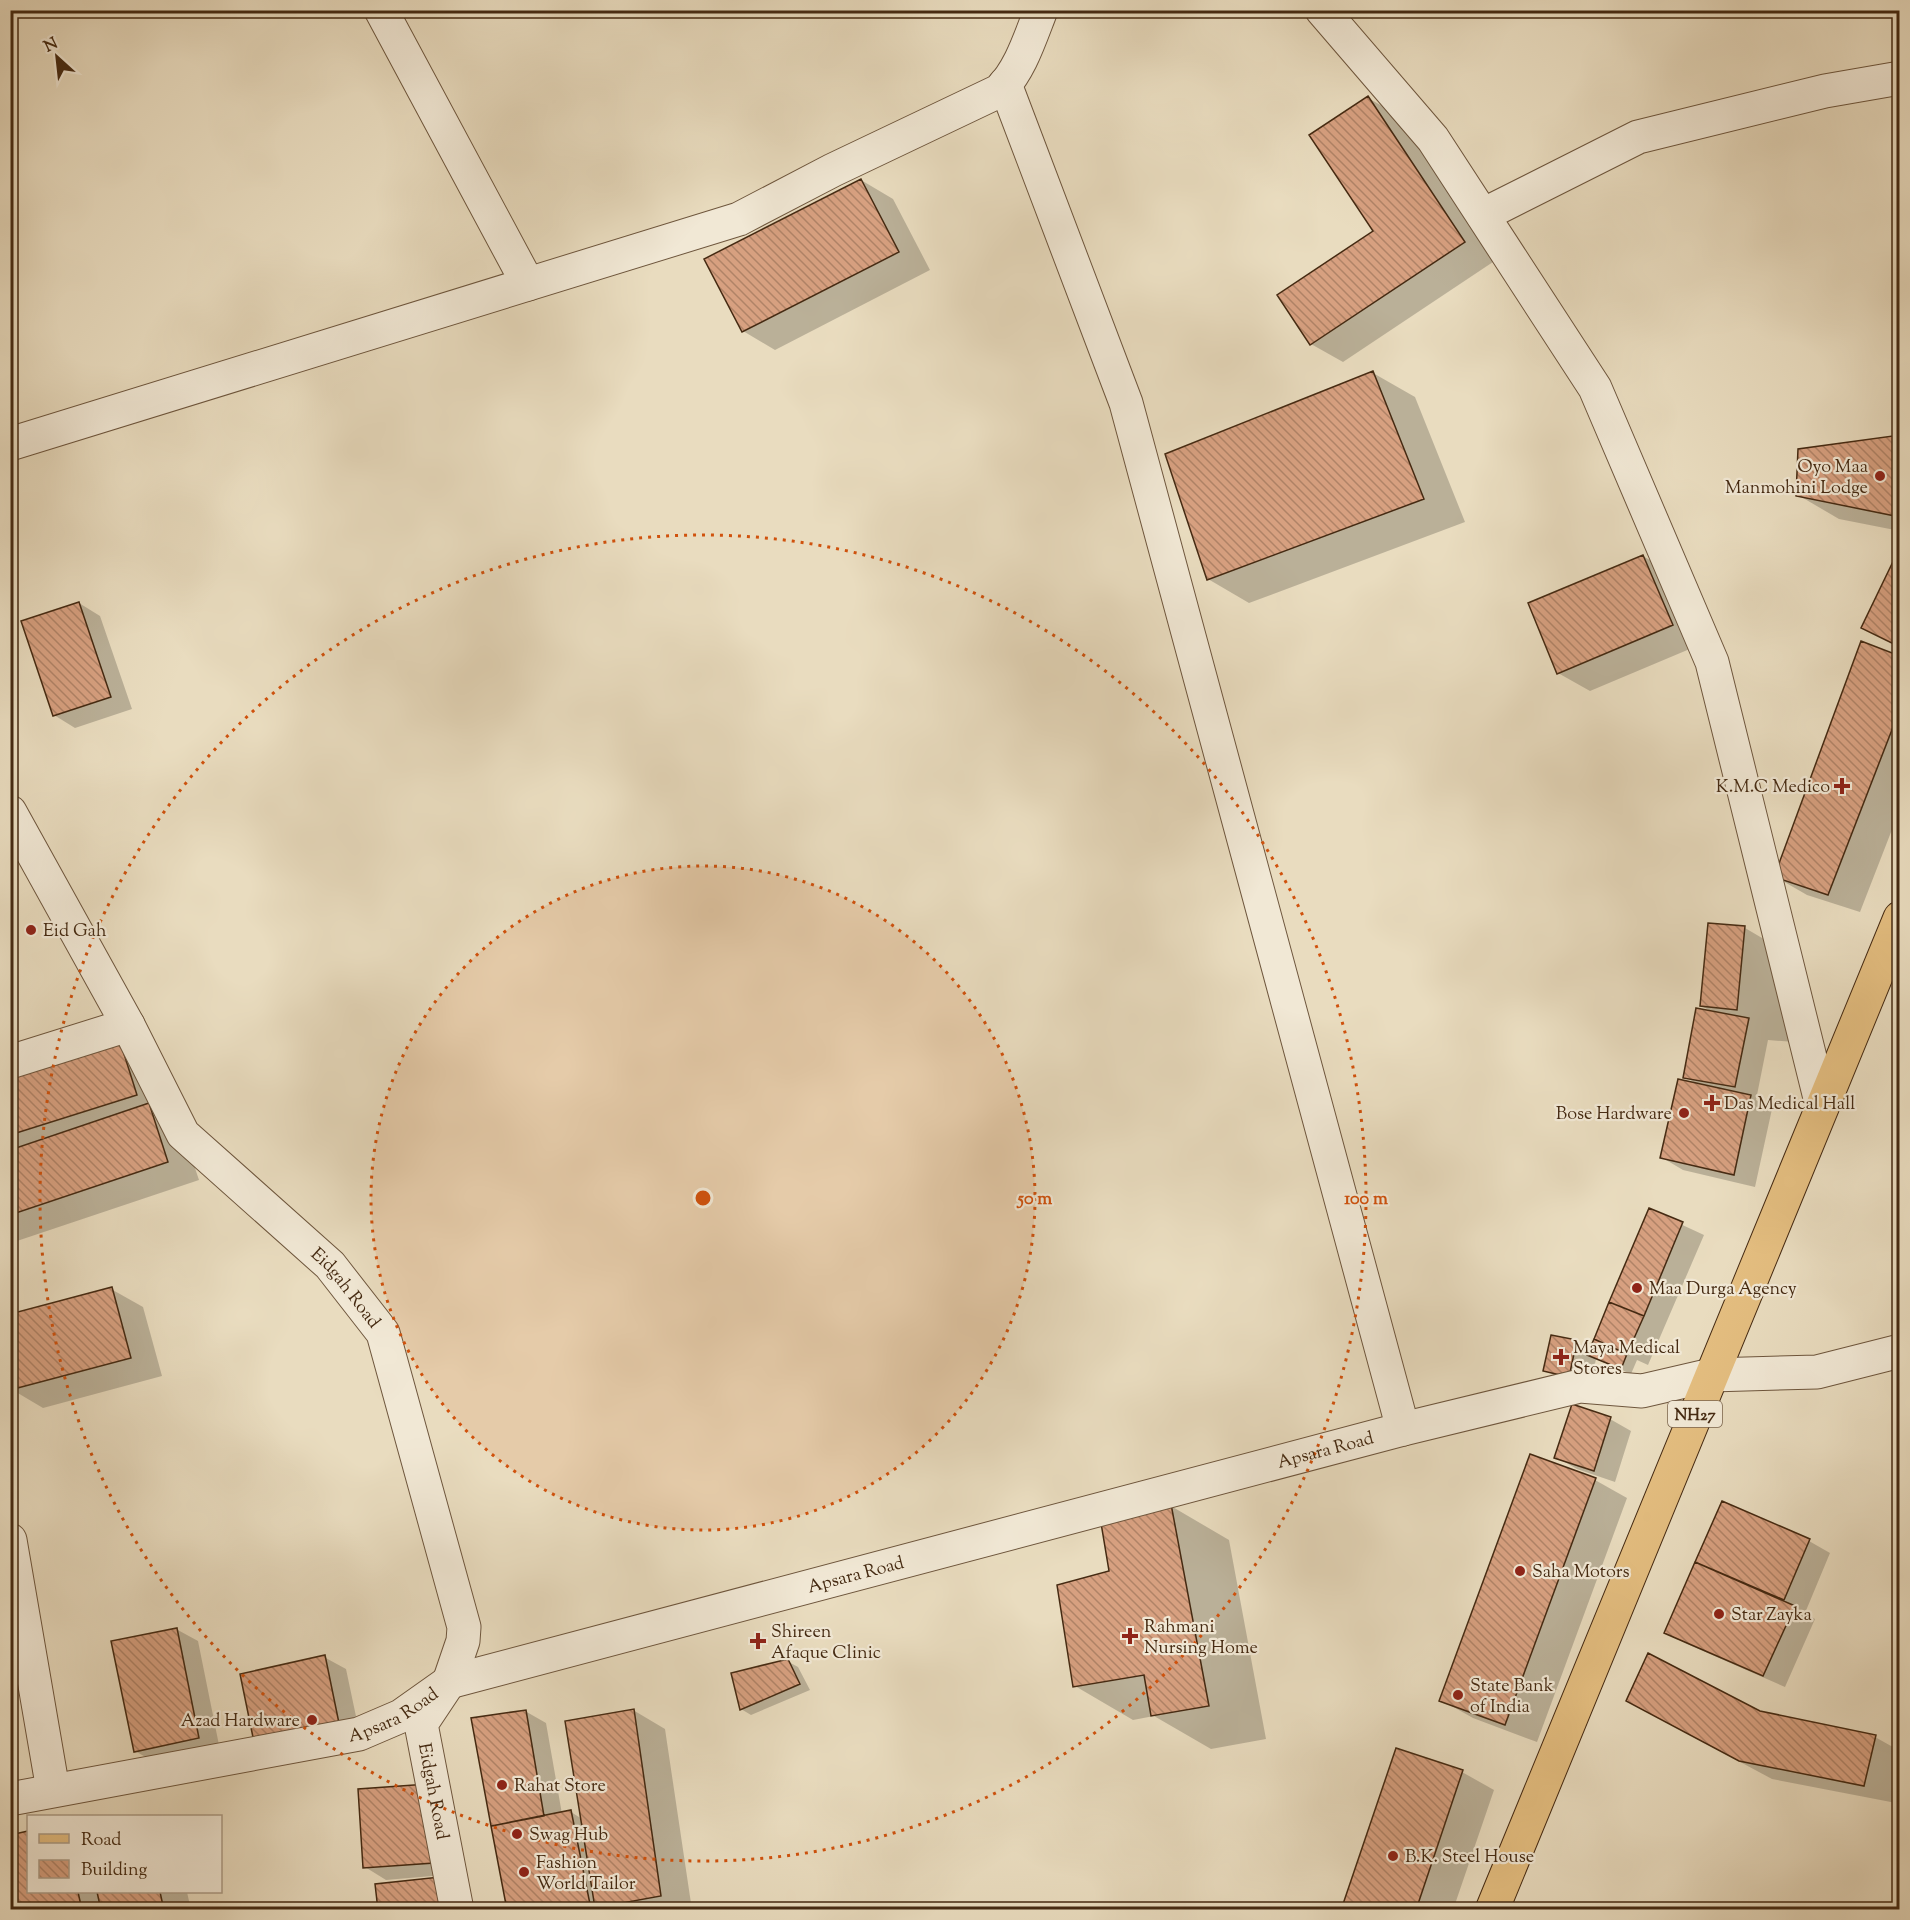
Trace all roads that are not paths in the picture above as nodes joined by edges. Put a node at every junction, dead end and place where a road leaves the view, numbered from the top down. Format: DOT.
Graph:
graph roads {
  1 [pos="381,10"];
  2 [pos="1041,10"];
  3 [pos="1322,10"];
  4 [pos="1899,78"];
  5 [pos="1005,84"];
  6 [pos="1483,215"];
  7 [pos="528,284"];
  8 [pos="10,444"];
  9 [pos="10,812"];
  10 [pos="1899,918"];
  11 [pos="128,1025"];
  12 [pos="10,1062"];
  13 [pos="1822,1106"];
  14 [pos="1899,1351"];
  15 [pos="1711,1375"];
  16 [pos="1403,1429"];
  17 [pos="10,1540"];
  18 [pos="449,1682"];
  19 [pos="52,1790"];
  20 [pos="10,1799"];
  21 [pos="457,1910"];
  22 [pos="1492,1910"];
  1 -- 7 [label="street"];
  2 -- 5 [label="street"];
  3 -- 6 [label="street"];
  4 -- 6 [label="street"];
  5 -- 7 [label="street"];
  5 -- 16 [label="street"];
  6 -- 13 [label="street"];
  7 -- 8 [label="street"];
  9 -- 11 [label="street, Eidgah Road"];
  10 -- 13 [label="main road, NH27"];
  11 -- 12 [label="street"];
  11 -- 18 [label="street, Eidgah Road"];
  13 -- 15 [label="main road, NH27"];
  14 -- 15 [label="street, Apsara Road"];
  15 -- 16 [label="street, Apsara Road"];
  15 -- 22 [label="main road, NH27"];
  16 -- 18 [label="street, Apsara Road"];
  17 -- 19 [label="street"];
  18 -- 19 [label="street, Apsara Road"];
  18 -- 21 [label="street, Eidgah Road"];
  19 -- 20 [label="street, Apsara Road"];
}
